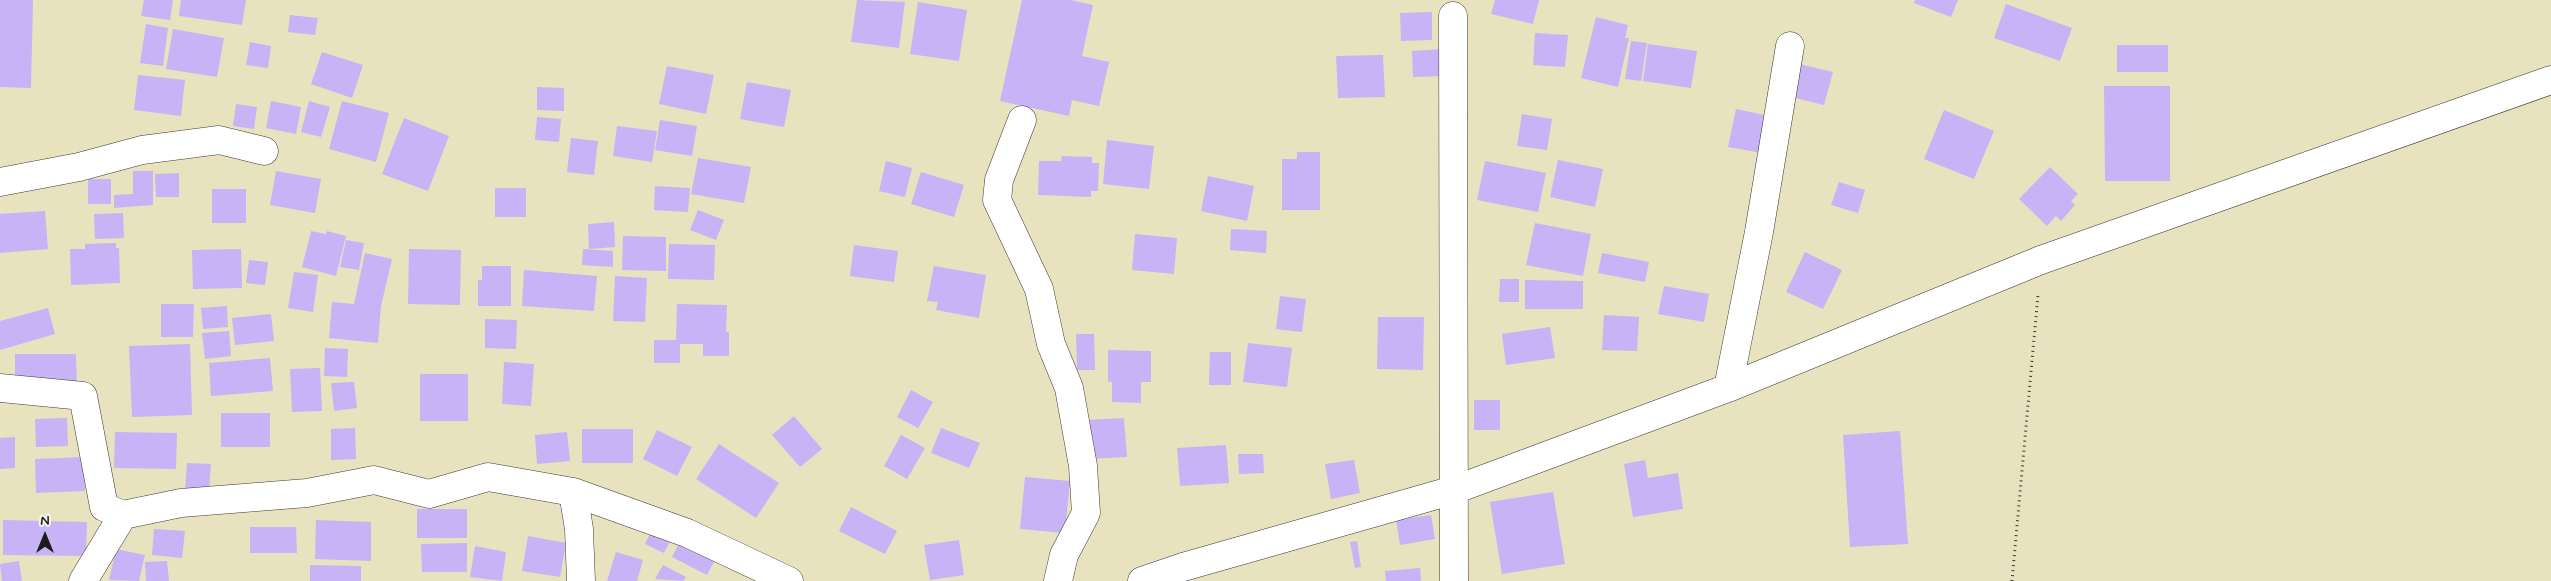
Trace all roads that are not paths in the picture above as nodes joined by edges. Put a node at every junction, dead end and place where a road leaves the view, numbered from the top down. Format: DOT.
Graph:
graph roads {
  1 [pos="1453,16"];
  2 [pos="1790,46"];
  3 [pos="2551,80"];
  4 [pos="1022,120"];
  5 [pos="264,151"];
  6 [pos="0,182"];
  7 [pos="0,388"];
  8 [pos="1728,388"];
  9 [pos="1454,490"];
  10 [pos="573,492"];
  11 [pos="123,515"];
  12 [pos="1186,574"];
  13 [pos="83,581"];
  14 [pos="581,581"];
  15 [pos="789,581"];
  16 [pos="1058,581"];
  17 [pos="1142,581"];
  18 [pos="1454,581"];
  1 -- 9 [label="street"];
  2 -- 8 [label="street"];
  3 -- 8 [label="street"];
  4 -- 16 [label="street"];
  5 -- 6 [label="street"];
  7 -- 11 [label="street"];
  8 -- 9 [label="street"];
  9 -- 12 [label="street"];
  9 -- 18 [label="street"];
  10 -- 11 [label="street"];
  10 -- 14 [label="street"];
  10 -- 15 [label="street"];
  11 -- 13 [label="street"];
  12 -- 17 [label="street"];
}
